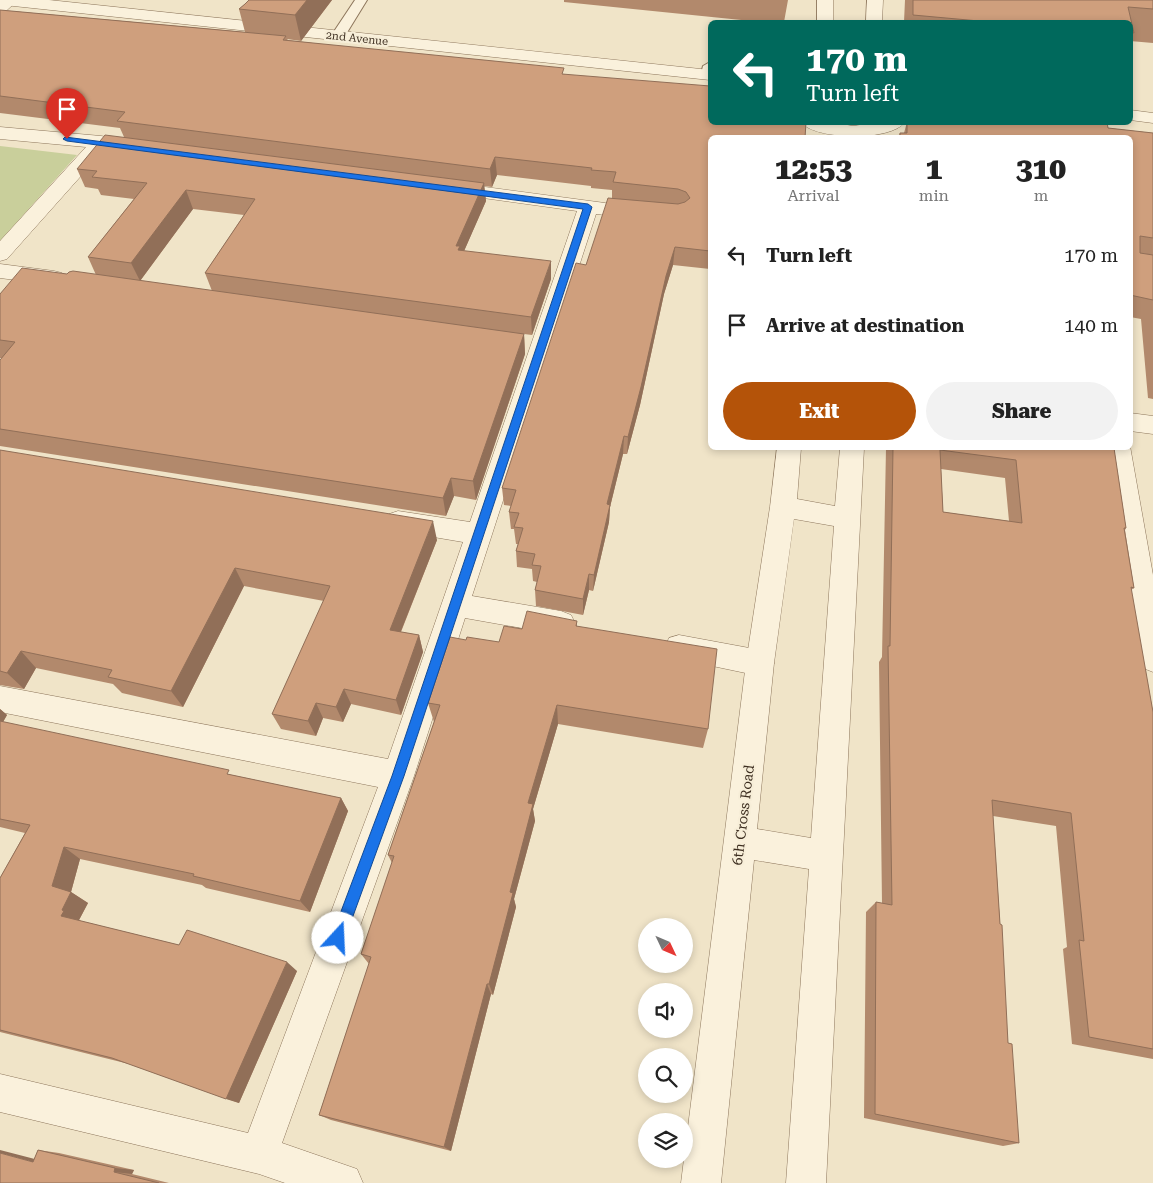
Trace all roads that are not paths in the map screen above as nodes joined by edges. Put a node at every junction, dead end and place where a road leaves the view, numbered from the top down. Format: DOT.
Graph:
graph roads {
  1 [pos="4,0"];
  2 [pos="9,0"];
  3 [pos="361,0"];
  4 [pos="825,0"];
  5 [pos="875,0"];
  6 [pos="0,8"];
  7 [pos="0,16"];
  8 [pos="825,20"];
  9 [pos="874,20"];
  10 [pos="338,36"];
  11 [pos="708,77"];
  12 [pos="708,77"];
  13 [pos="1133,115"];
  14 [pos="1153,118"];
  15 [pos="889,125"];
  16 [pos="817,129"];
  17 [pos="0,133"];
  18 [pos="869,134"];
  19 [pos="101,142"];
  20 [pos="159,150"];
  21 [pos="432,186"];
  22 [pos="588,207"];
  23 [pos="627,210"];
  24 [pos="0,254"];
  25 [pos="0,271"];
  26 [pos="79,282"];
  27 [pos="1133,422"];
  28 [pos="1153,425"];
  29 [pos="789,450"];
  30 [pos="852,450"];
  31 [pos="1120,450"];
  32 [pos="783,507"];
  33 [pos="371,516"];
  34 [pos="849,518"];
  35 [pos="478,534"];
  36 [pos="454,604"];
  37 [pos="586,628"];
  38 [pos="1151,629"];
  39 [pos="654,642"];
  40 [pos="1153,658"];
  41 [pos="760,663"];
  42 [pos="0,698"];
  43 [pos="398,776"];
  44 [pos="740,842"];
  45 [pos="826,856"];
  46 [pos="0,1093"];
  47 [pos="259,1155"];
  48 [pos="343,1183"];
  49 [pos="701,1183"];
  50 [pos="806,1183"];
  1 -- 2 [label="street, 2nd Avenue"];
  2 -- 6 [label="street"];
  2 -- 10 [label="street, 2nd Avenue"];
  3 -- 10 [label="lane"];
  4 -- 8 [label="street"];
  5 -- 9 [label="street"];
  7 -- 12 [label="street, 2nd Avenue"];
  10 -- 11 [label="street, 2nd Avenue"];
  13 -- 14 [label="street"];
  15 -- 18 [label="street"];
  16 -- 18 [label="street"];
  17 -- 19 [label="street"];
  19 -- 20 [label="street"];
  19 -- 24 [label="street"];
  21 -- 22 [label="street"];
  22 -- 23 [label="street"];
  22 -- 35 [label="street"];
  25 -- 26 [label="street"];
  27 -- 28 [label="street"];
  29 -- 32 [label="street, 6th Cross Road"];
  30 -- 34 [label="street"];
  31 -- 38 [label="street"];
  32 -- 34 [label="street"];
  32 -- 41 [label="street, 6th Cross Road"];
  33 -- 35 [label="street"];
  34 -- 45 [label="street"];
  35 -- 36 [label="street"];
  36 -- 37 [label="street"];
  36 -- 43 [label="street"];
  38 -- 40 [label="street"];
  39 -- 41 [label="street"];
  41 -- 44 [label="street, 6th Cross Road"];
  42 -- 43 [label="street"];
  43 -- 47 [label="street"];
  44 -- 45 [label="street"];
  44 -- 49 [label="street, 6th Cross Road"];
  45 -- 50 [label="street"];
  46 -- 47 [label="street"];
  47 -- 48 [label="street"];
}
